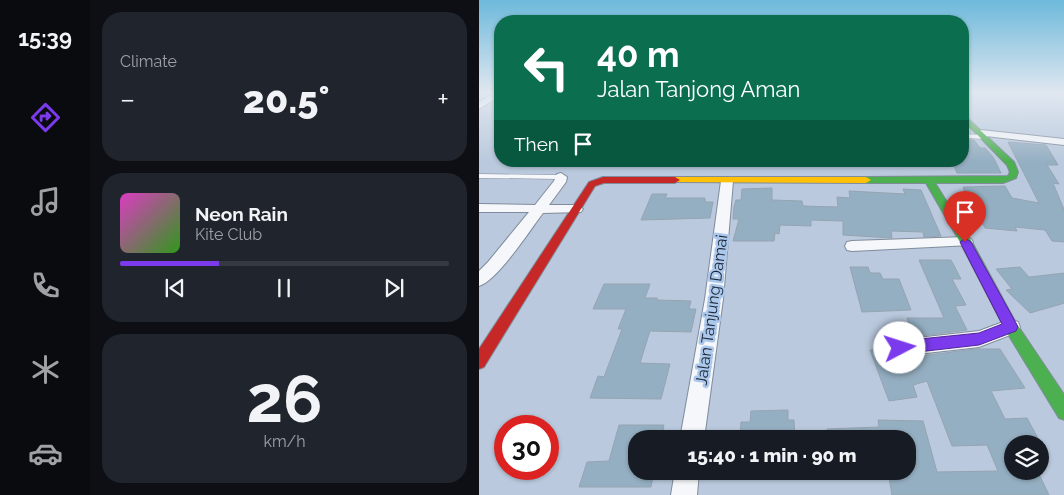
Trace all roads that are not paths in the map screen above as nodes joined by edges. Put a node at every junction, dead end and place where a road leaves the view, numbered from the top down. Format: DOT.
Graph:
graph roads {
  1 [pos="969,122"];
  2 [pos="983,135"];
  3 [pos="969,136"];
  4 [pos="1064,142"];
  5 [pos="479,176"];
  6 [pos="561,177"];
  7 [pos="929,180"];
  8 [pos="727,181"];
  9 [pos="479,208"];
  10 [pos="538,209"];
  11 [pos="576,209"];
  12 [pos="965,242"];
  13 [pos="852,246"];
  14 [pos="479,280"];
  15 [pos="1011,327"];
  16 [pos="900,348"];
  17 [pos="480,357"];
  18 [pos="1064,412"];
  19 [pos="693,430"];
  20 [pos="686,480"];
  21 [pos="684,495"];
  1 -- 2 [label="street"];
  2 -- 3 [label="lane"];
  2 -- 4 [label="street"];
  2 -- 7 [label="street"];
  5 -- 6 [label="lane"];
  6 -- 10 [label="street"];
  7 -- 8 [label="street"];
  7 -- 12 [label="street"];
  8 -- 11 [label="street"];
  8 -- 19 [label="street, Jalan Tanjung Damai"];
  9 -- 10 [label="street"];
  10 -- 11 [label="street"];
  10 -- 14 [label="street"];
  11 -- 17 [label="street"];
  12 -- 13 [label="street"];
  12 -- 15 [label="street"];
  15 -- 16 [label="street"];
  15 -- 18 [label="street"];
  20 -- 21 [label="street"];
}
